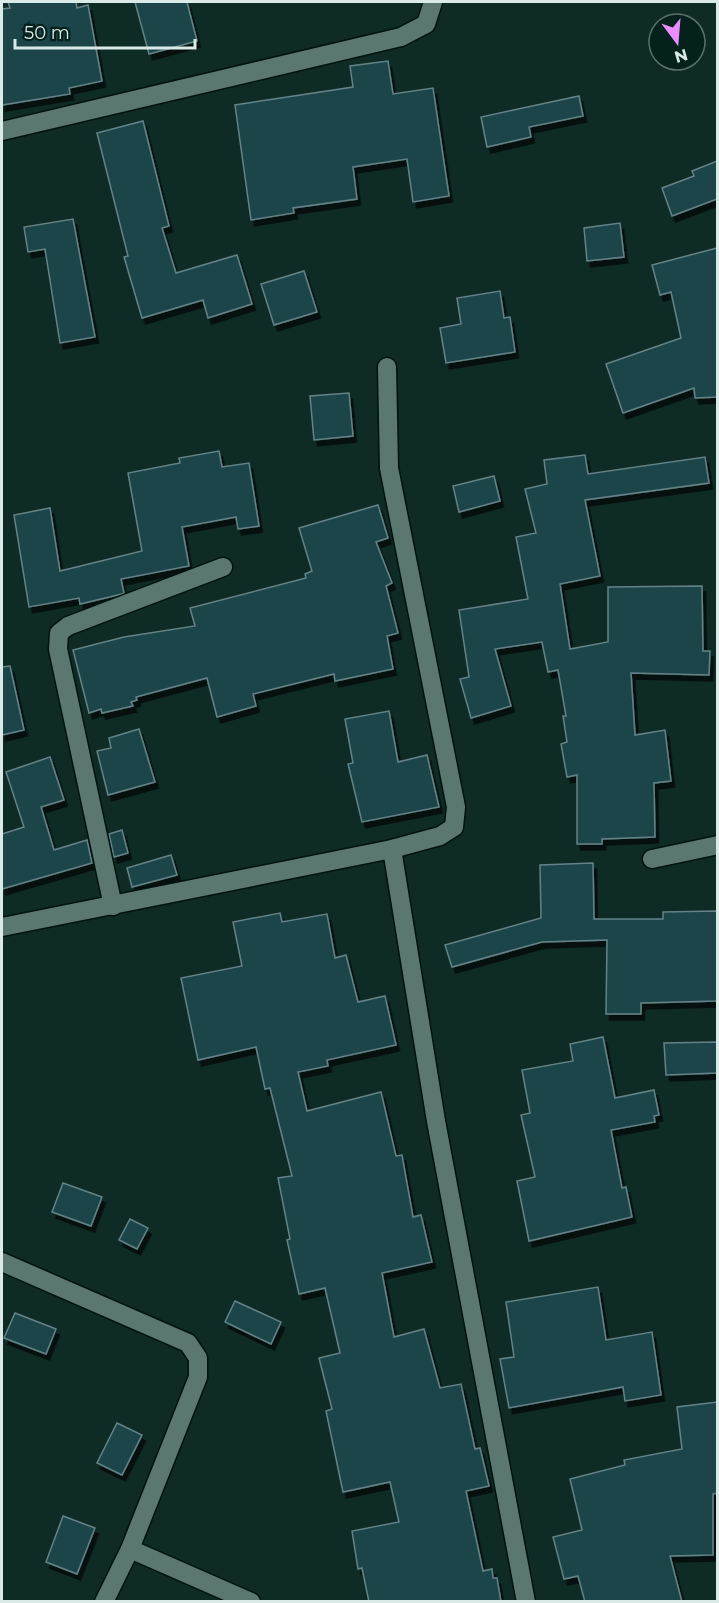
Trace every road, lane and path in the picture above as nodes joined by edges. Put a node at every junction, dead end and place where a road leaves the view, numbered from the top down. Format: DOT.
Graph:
graph roads {
  1 [pos="433,2"];
  2 [pos="2,131"];
  3 [pos="387,367"];
  4 [pos="223,567"];
  5 [pos="717,845"];
  6 [pos="392,849"];
  7 [pos="652,858"];
  8 [pos="113,906"];
  9 [pos="2,927"];
  10 [pos="2,1262"];
  11 [pos="130,1549"];
  12 [pos="104,1602"];
  13 [pos="251,1602"];
  14 [pos="526,1602"];
  1 -- 2 [label="street"];
  3 -- 6 [label="street"];
  4 -- 8 [label="street"];
  5 -- 7 [label="street"];
  6 -- 8 [label="street"];
  6 -- 14 [label="street"];
  8 -- 9 [label="street"];
  10 -- 11 [label="street"];
  11 -- 12 [label="street"];
  11 -- 13 [label="street"];
}
